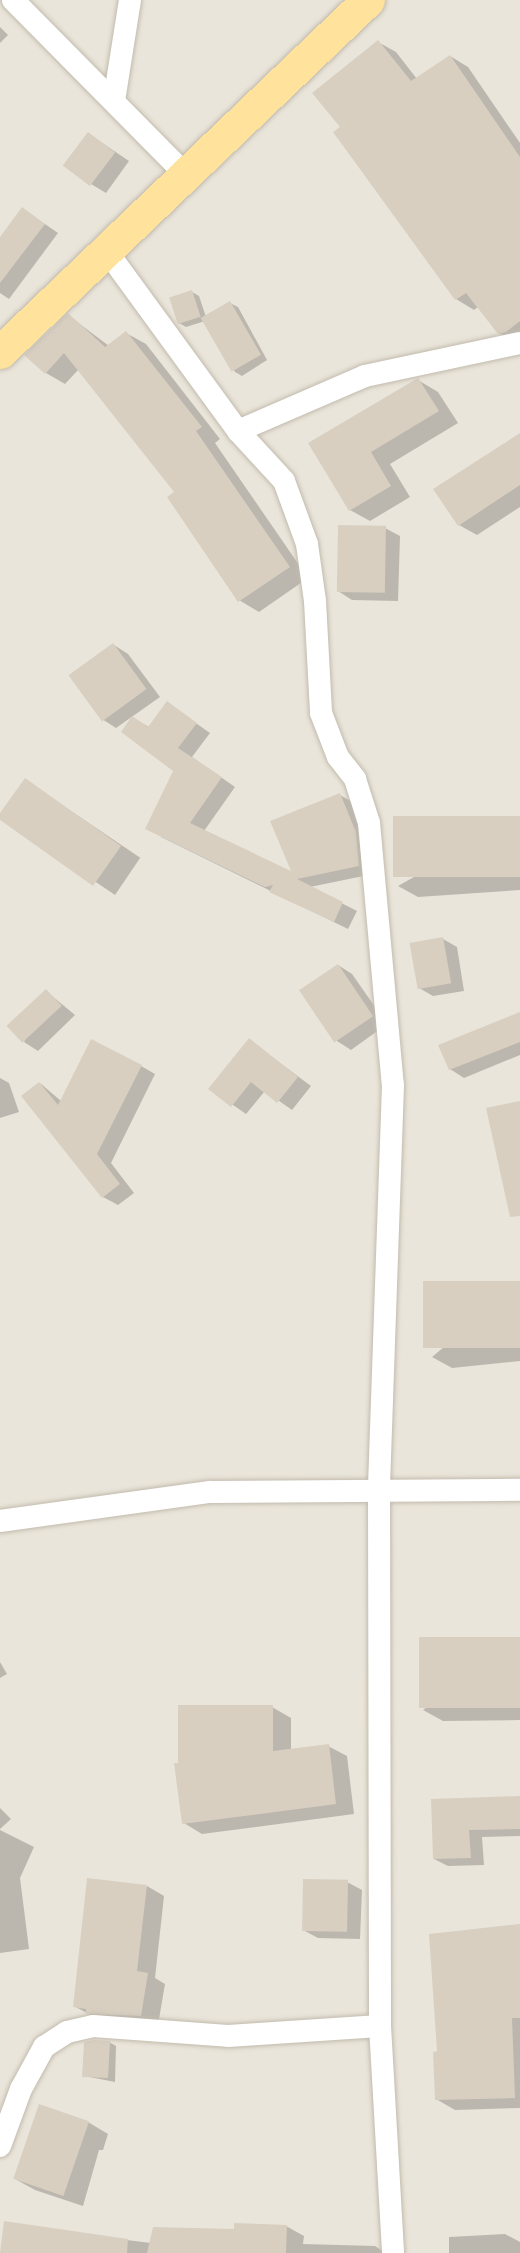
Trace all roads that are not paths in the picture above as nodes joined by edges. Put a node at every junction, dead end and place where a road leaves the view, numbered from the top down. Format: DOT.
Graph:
graph roads {
  1 [pos="13,0"];
  2 [pos="130,0"];
  3 [pos="368,0"];
  4 [pos="114,101"];
  5 [pos="184,174"];
  6 [pos="106,250"];
  7 [pos="520,343"];
  8 [pos="0,352"];
  9 [pos="238,431"];
  10 [pos="520,1490"];
  11 [pos="379,1493"];
  12 [pos="0,1521"];
  13 [pos="380,2026"];
  14 [pos="0,2146"];
  15 [pos="393,2253"];
  1 -- 4 [label="street"];
  2 -- 4 [label="street"];
  3 -- 5 [label="main road"];
  4 -- 5 [label="street"];
  5 -- 6 [label="main road"];
  6 -- 8 [label="main road"];
  6 -- 9 [label="street"];
  7 -- 9 [label="street"];
  9 -- 11 [label="street"];
  10 -- 11 [label="street"];
  11 -- 12 [label="street"];
  11 -- 13 [label="street"];
  13 -- 14 [label="street"];
  13 -- 15 [label="street"];
}
